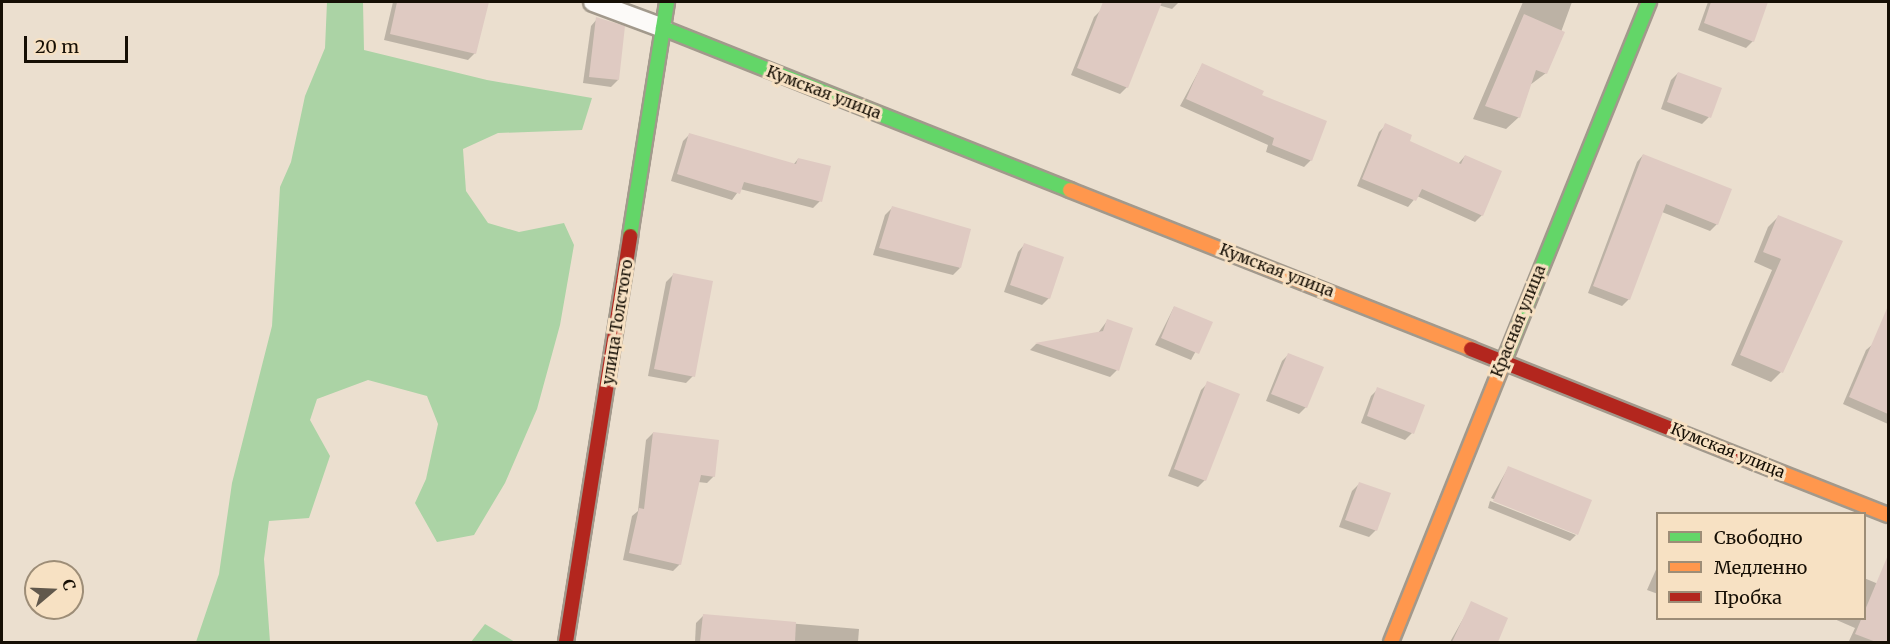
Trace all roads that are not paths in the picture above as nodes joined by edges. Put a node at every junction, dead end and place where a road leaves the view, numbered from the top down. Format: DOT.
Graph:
graph roads {
  1 [pos="593,2"];
  2 [pos="667,2"];
  3 [pos="1649,2"];
  4 [pos="663,28"];
  5 [pos="1502,358"];
  6 [pos="1888,515"];
  7 [pos="566,642"];
  8 [pos="1391,642"];
  1 -- 4 [label="lane"];
  2 -- 4 [label="street, улица Толстого"];
  3 -- 5 [label="street, Красная улица"];
  4 -- 5 [label="street, Кумская улица"];
  4 -- 7 [label="street, улица Толстого"];
  5 -- 6 [label="street, Кумская улица"];
  5 -- 8 [label="street, Красная улица"];
}
